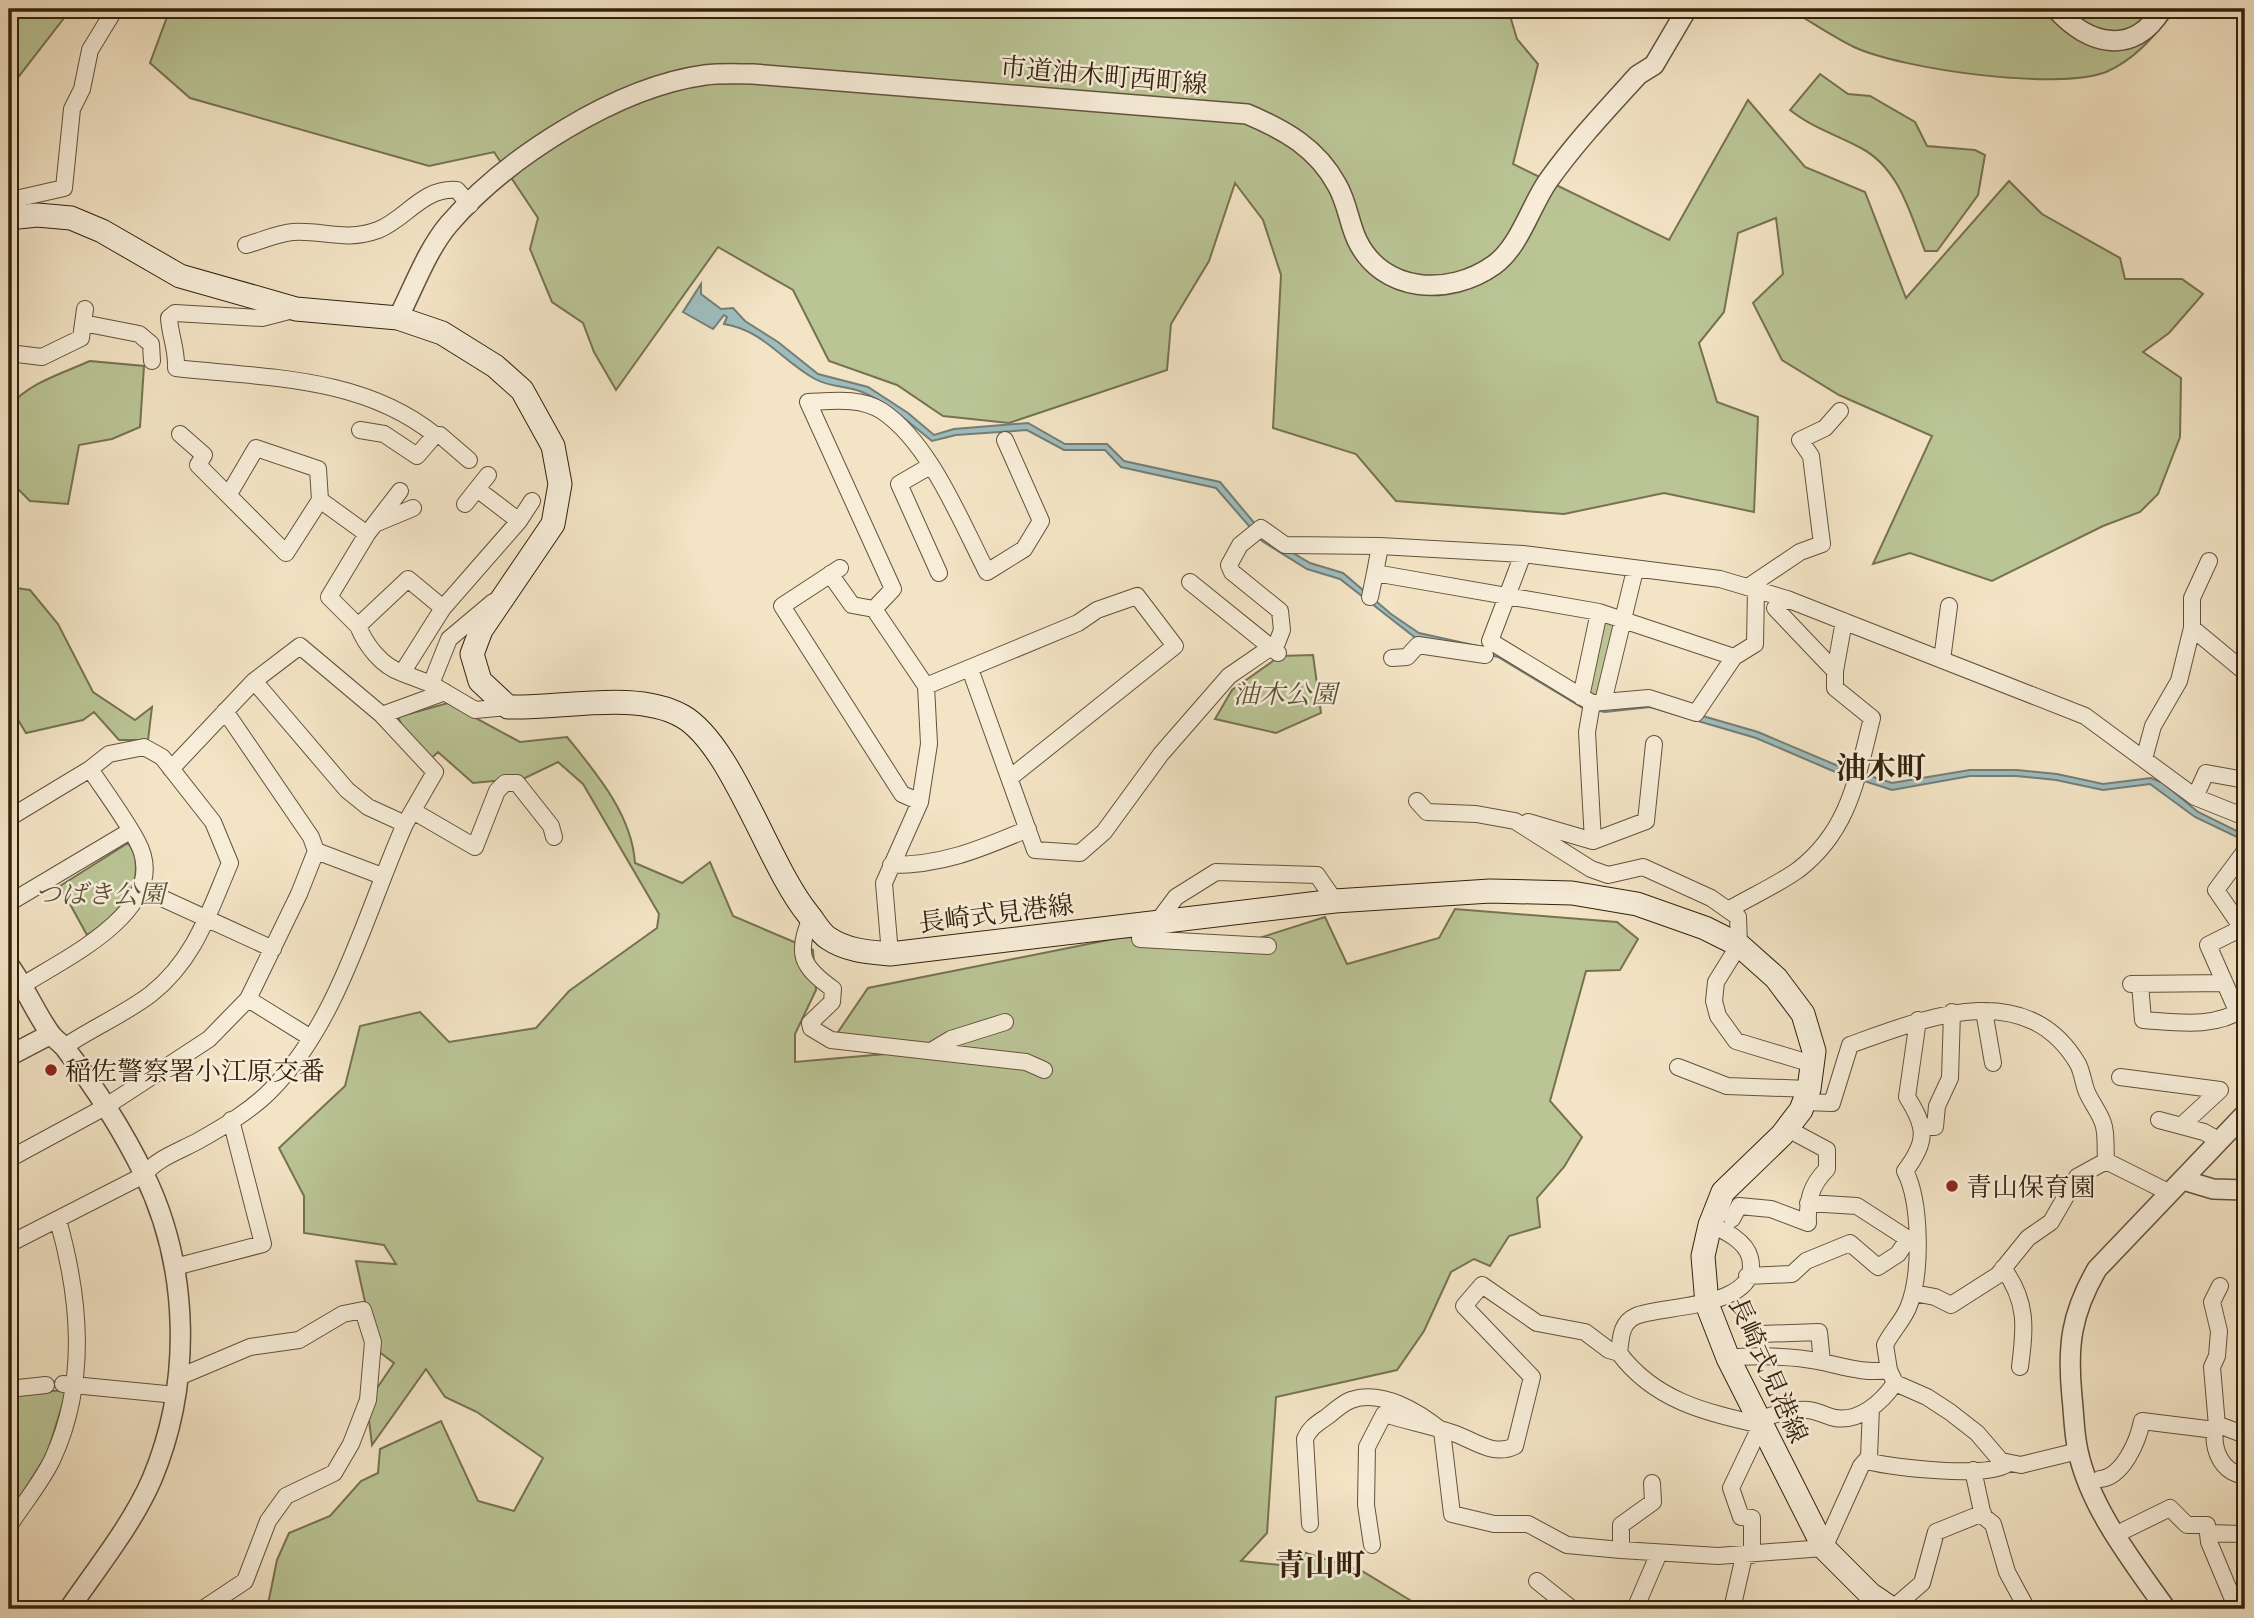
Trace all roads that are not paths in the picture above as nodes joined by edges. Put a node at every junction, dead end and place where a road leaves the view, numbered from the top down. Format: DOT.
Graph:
graph roads {
  1 [pos="115,9"];
  2 [pos="1687,9"];
  3 [pos="2056,9"];
  4 [pos="2162,9"];
  5 [pos="470,205"];
  6 [pos="14,207"];
  7 [pos="246,245"];
  8 [pos="296,309"];
  9 [pos="398,317"];
  10 [pos="9,353"];
  11 [pos="152,361"];
  12 [pos="1840,411"];
  13 [pos="360,430"];
  14 [pos="180,434"];
  15 [pos="435,435"];
  16 [pos="1005,440"];
  17 [pos="469,460"];
  18 [pos="930,466"];
  19 [pos="488,475"];
  20 [pos="477,489"];
  21 [pos="400,491"];
  22 [pos="229,494"];
  23 [pos="320,500"];
  24 [pos="532,501"];
  25 [pos="465,504"];
  26 [pos="413,508"];
  27 [pos="519,521"];
  28 [pos="371,529"];
  29 [pos="1380,546"];
  30 [pos="1523,554"];
  31 [pos="2209,561"];
  32 [pos="1635,570"];
  33 [pos="939,573"];
  34 [pos="1375,573"];
  35 [pos="1190,582"];
  36 [pos="1752,588"];
  37 [pos="508,589"];
  38 [pos="1370,597"];
  39 [pos="1506,598"];
  40 [pos="1787,599"];
  41 [pos="1948,606"];
  42 [pos="443,608"];
  43 [pos="874,609"];
  44 [pos="1599,612"];
  45 [pos="1621,617"];
  46 [pos="1844,621"];
  47 [pos="358,626"];
  48 [pos="2192,628"];
  49 [pos="1276,652"];
  50 [pos="1487,655"];
  51 [pos="1734,657"];
  52 [pos="1392,658"];
  53 [pos="1942,660"];
  54 [pos="970,669"];
  55 [pos="1835,671"];
  56 [pos="2245,672"];
  57 [pos="402,673"];
  58 [pos="254,681"];
  59 [pos="926,686"];
  60 [pos="438,688"];
  61 [pos="1592,701"];
  62 [pos="508,707"];
  63 [pos="225,711"];
  64 [pos="382,715"];
  65 [pos="1654,744"];
  66 [pos="2144,759"];
  67 [pos="90,769"];
  68 [pos="171,769"];
  69 [pos="1011,777"];
  70 [pos="2245,780"];
  71 [pos="2195,797"];
  72 [pos="1417,801"];
  73 [pos="920,802"];
  74 [pos="409,817"];
  75 [pos="2245,817"];
  76 [pos="9,818"];
  77 [pos="1515,821"];
  78 [pos="1028,829"];
  79 [pos="130,831"];
  80 [pos="555,837"];
  81 [pos="1593,841"];
  82 [pos="316,851"];
  83 [pos="2245,851"];
  84 [pos="891,865"];
  85 [pos="382,876"];
  86 [pos="142,889"];
  87 [pos="1335,901"];
  88 [pos="9,903"];
  89 [pos="1727,910"];
  90 [pos="811,918"];
  91 [pos="209,920"];
  92 [pos="1149,922"];
  93 [pos="1739,945"];
  94 [pos="1268,946"];
  95 [pos="273,948"];
  96 [pos="890,954"];
  97 [pos="9,965"];
  98 [pos="2225,983"];
  99 [pos="23,985"];
  100 [pos="248,999"];
  101 [pos="2242,1010"];
  102 [pos="1984,1011"];
  103 [pos="1952,1012"];
  104 [pos="1918,1020"];
  105 [pos="1005,1022"];
  106 [pos="311,1038"];
  107 [pos="57,1040"];
  108 [pos="931,1051"];
  109 [pos="9,1056"];
  110 [pos="1993,1063"];
  111 [pos="1812,1064"];
  112 [pos="1678,1067"];
  113 [pos="1044,1070"];
  114 [pos="2120,1077"];
  115 [pos="1807,1095"];
  116 [pos="105,1108"];
  117 [pos="2245,1114"];
  118 [pos="231,1119"];
  119 [pos="2159,1120"];
  120 [pos="1921,1126"];
  121 [pos="2181,1126"];
  122 [pos="1786,1128"];
  123 [pos="2220,1141"];
  124 [pos="9,1159"];
  125 [pos="2106,1161"];
  126 [pos="144,1175"];
  127 [pos="2176,1186"];
  128 [pos="2245,1190"];
  129 [pos="1808,1203"];
  130 [pos="58,1220"];
  131 [pos="1721,1222"];
  132 [pos="1913,1242"];
  133 [pos="9,1244"];
  134 [pos="175,1267"];
  135 [pos="2003,1268"];
  136 [pos="1747,1276"];
  137 [pos="2220,1286"];
  138 [pos="1914,1293"];
  139 [pos="1707,1304"];
  140 [pos="1761,1334"];
  141 [pos="1619,1353"];
  142 [pos="1728,1358"];
  143 [pos="1822,1362"];
  144 [pos="2020,1367"];
  145 [pos="1892,1376"];
  146 [pos="69,1384"];
  147 [pos="46,1385"];
  148 [pos="177,1386"];
  149 [pos="9,1389"];
  150 [pos="1871,1408"];
  151 [pos="1760,1422"];
  152 [pos="2216,1428"];
  153 [pos="1442,1431"];
  154 [pos="2245,1435"];
  155 [pos="2078,1451"];
  156 [pos="1866,1461"];
  157 [pos="2007,1464"];
  158 [pos="1973,1470"];
  159 [pos="2245,1476"];
  160 [pos="2100,1479"];
  161 [pos="1652,1483"];
  162 [pos="1983,1513"];
  163 [pos="1310,1524"];
  164 [pos="9,1526"];
  165 [pos="2245,1528"];
  166 [pos="2125,1530"];
  167 [pos="2210,1533"];
  168 [pos="1372,1545"];
  169 [pos="1824,1548"];
  170 [pos="1621,1550"];
  171 [pos="1659,1553"];
  172 [pos="1748,1555"];
  173 [pos="1537,1581"];
  174 [pos="9,1604"];
  175 [pos="14,1609"];
  176 [pos="69,1609"];
  177 [pos="203,1609"];
  178 [pos="1572,1609"];
  179 [pos="1635,1609"];
  180 [pos="1732,1609"];
  181 [pos="1892,1609"];
  182 [pos="2027,1609"];
  183 [pos="2166,1609"];
  184 [pos="2237,1609"];
  1 -- 6 [label="street"];
  2 -- 5 [label="street, 市道油木町西町線"];
  3 -- 4 [label="street"];
  5 -- 7 [label="street"];
  5 -- 9 [label="street, 市道油木町西町線"];
  6 -- 8 [label="main road"];
  8 -- 9 [label="main road"];
  8 -- 15 [label="street"];
  9 -- 37 [label="main road"];
  10 -- 11 [label="street"];
  12 -- 36 [label="street"];
  13 -- 15 [label="street"];
  14 -- 22 [label="street"];
  15 -- 17 [label="street"];
  16 -- 18 [label="street"];
  18 -- 33 [label="street"];
  18 -- 43 [label="street"];
  19 -- 20 [label="street"];
  20 -- 25 [label="street"];
  20 -- 27 [label="street"];
  21 -- 28 [label="street"];
  22 -- 23 [label="street"];
  22 -- 23 [label="street"];
  23 -- 28 [label="street"];
  24 -- 27 [label="street"];
  26 -- 28 [label="street"];
  27 -- 42 [label="street"];
  28 -- 47 [label="street"];
  29 -- 30 [label="street"];
  29 -- 34 [label="street"];
  29 -- 49 [label="street"];
  30 -- 32 [label="street"];
  30 -- 39 [label="street"];
  31 -- 48 [label="street"];
  32 -- 36 [label="street"];
  32 -- 45 [label="street"];
  34 -- 38 [label="street"];
  34 -- 39 [label="street"];
  35 -- 49 [label="street"];
  36 -- 40 [label="street"];
  36 -- 51 [label="street"];
  37 -- 60 [label="street"];
  37 -- 62 [label="main road"];
  39 -- 44 [label="street"];
  39 -- 50 [label="street"];
  40 -- 46 [label="street"];
  40 -- 55 [label="street"];
  41 -- 53 [label="street"];
  42 -- 47 [label="street"];
  42 -- 57 [label="street"];
  43 -- 59 [label="street"];
  43 -- 73 [label="street"];
  44 -- 45 [label="street"];
  44 -- 61 [label="street"];
  45 -- 51 [label="street"];
  45 -- 61 [label="street"];
  46 -- 53 [label="street"];
  46 -- 55 [label="street"];
  47 -- 57 [label="street"];
  48 -- 56 [label="street"];
  48 -- 66 [label="street"];
  49 -- 78 [label="street"];
  50 -- 52 [label="street"];
  50 -- 61 [label="street"];
  51 -- 61 [label="street"];
  53 -- 66 [label="street"];
  54 -- 59 [label="street"];
  54 -- 69 [label="street"];
  54 -- 69 [label="street"];
  55 -- 89 [label="street"];
  57 -- 60 [label="street"];
  58 -- 63 [label="street"];
  58 -- 64 [label="street"];
  58 -- 74 [label="street"];
  59 -- 73 [label="street"];
  60 -- 62 [label="street"];
  60 -- 64 [label="street"];
  61 -- 81 [label="street"];
  62 -- 90 [label="main road, 長崎式見港線"];
  63 -- 68 [label="street"];
  63 -- 82 [label="street"];
  64 -- 74 [label="street"];
  65 -- 81 [label="street"];
  66 -- 71 [label="street"];
  67 -- 68 [label="street"];
  67 -- 76 [label="street"];
  67 -- 79 [label="street"];
  68 -- 91 [label="street"];
  69 -- 78 [label="street"];
  70 -- 71 [label="street"];
  71 -- 75 [label="street"];
  72 -- 77 [label="street"];
  73 -- 84 [label="street"];
  74 -- 80 [label="street"];
  74 -- 85 [label="street"];
  77 -- 81 [label="street"];
  77 -- 89 [label="street"];
  78 -- 84 [label="street"];
  79 -- 86 [label="street"];
  79 -- 88 [label="street"];
  82 -- 85 [label="street"];
  82 -- 95 [label="street"];
  83 -- 98 [label="street"];
  84 -- 96 [label="street"];
  85 -- 106 [label="street"];
  86 -- 91 [label="street"];
  86 -- 99 [label="street"];
  87 -- 92 [label="main road, 長崎式見港線"];
  87 -- 92 [label="street"];
  87 -- 93 [label="main road, 長崎式見港線"];
  89 -- 93 [label="street"];
  90 -- 96 [label="main road, 長崎式見港線"];
  90 -- 108 [label="street"];
  91 -- 95 [label="street"];
  91 -- 107 [label="street"];
  92 -- 94 [label="street"];
  92 -- 96 [label="main road, 長崎式見港線"];
  93 -- 111 [label="main road, 長崎式見港線"];
  93 -- 111 [label="street"];
  95 -- 100 [label="street"];
  97 -- 99 [label="street"];
  98 -- 101 [label="street"];
  98 -- 101 [label="street"];
  99 -- 107 [label="street"];
  100 -- 106 [label="street"];
  100 -- 116 [label="street"];
  102 -- 103 [label="street"];
  102 -- 110 [label="street"];
  102 -- 125 [label="street"];
  103 -- 104 [label="street"];
  103 -- 120 [label="street"];
  104 -- 115 [label="street"];
  104 -- 120 [label="street"];
  105 -- 108 [label="street"];
  106 -- 118 [label="street"];
  107 -- 109 [label="street"];
  107 -- 116 [label="street"];
  108 -- 113 [label="street"];
  111 -- 115 [label="main road, 長崎式見港線"];
  112 -- 115 [label="street"];
  114 -- 121 [label="street"];
  115 -- 122 [label="main road, 長崎式見港線"];
  116 -- 124 [label="street"];
  116 -- 126 [label="street"];
  117 -- 123 [label="street"];
  118 -- 126 [label="street"];
  118 -- 134 [label="street"];
  119 -- 121 [label="street"];
  120 -- 132 [label="street"];
  121 -- 123 [label="street"];
  122 -- 129 [label="street"];
  122 -- 131 [label="main road, 長崎式見港線"];
  123 -- 127 [label="street"];
  125 -- 127 [label="street"];
  125 -- 135 [label="street"];
  126 -- 130 [label="street"];
  126 -- 134 [label="street"];
  127 -- 128 [label="street"];
  127 -- 155 [label="street"];
  129 -- 131 [label="street"];
  129 -- 132 [label="street"];
  130 -- 133 [label="street"];
  130 -- 146 [label="street"];
  131 -- 136 [label="street"];
  131 -- 139 [label="main road, 長崎式見港線"];
  132 -- 136 [label="street"];
  132 -- 138 [label="street"];
  134 -- 148 [label="street"];
  135 -- 138 [label="street"];
  135 -- 144 [label="street"];
  136 -- 139 [label="street"];
  137 -- 152 [label="street"];
  138 -- 145 [label="street"];
  139 -- 141 [label="street"];
  139 -- 142 [label="main road, 長崎式見港線"];
  140 -- 143 [label="street"];
  141 -- 151 [label="street"];
  141 -- 153 [label="street"];
  142 -- 143 [label="street"];
  142 -- 151 [label="main road, 長崎式見港線"];
  143 -- 145 [label="street"];
  145 -- 150 [label="street"];
  145 -- 157 [label="street"];
  146 -- 148 [label="street"];
  146 -- 164 [label="street"];
  147 -- 149 [label="street"];
  148 -- 176 [label="street"];
  148 -- 177 [label="street"];
  150 -- 151 [label="street"];
  150 -- 156 [label="street"];
  151 -- 169 [label="main road, 長崎式見港線"];
  151 -- 172 [label="street"];
  152 -- 154 [label="street"];
  152 -- 159 [label="street"];
  152 -- 160 [label="street"];
  153 -- 163 [label="street"];
  153 -- 168 [label="street"];
  153 -- 170 [label="street"];
  155 -- 157 [label="street"];
  155 -- 183 [label="street"];
  156 -- 158 [label="street"];
  156 -- 169 [label="street"];
  157 -- 158 [label="street"];
  158 -- 162 [label="street"];
  161 -- 170 [label="street"];
  162 -- 181 [label="street"];
  162 -- 182 [label="street"];
  165 -- 167 [label="street"];
  166 -- 167 [label="street"];
  167 -- 184 [label="street"];
  169 -- 172 [label="street"];
  169 -- 181 [label="main road, 長崎式見港線"];
  170 -- 171 [label="street"];
  171 -- 172 [label="street"];
  171 -- 179 [label="street"];
  172 -- 180 [label="street"];
  173 -- 178 [label="street"];
  174 -- 175 [label="street"];
}
